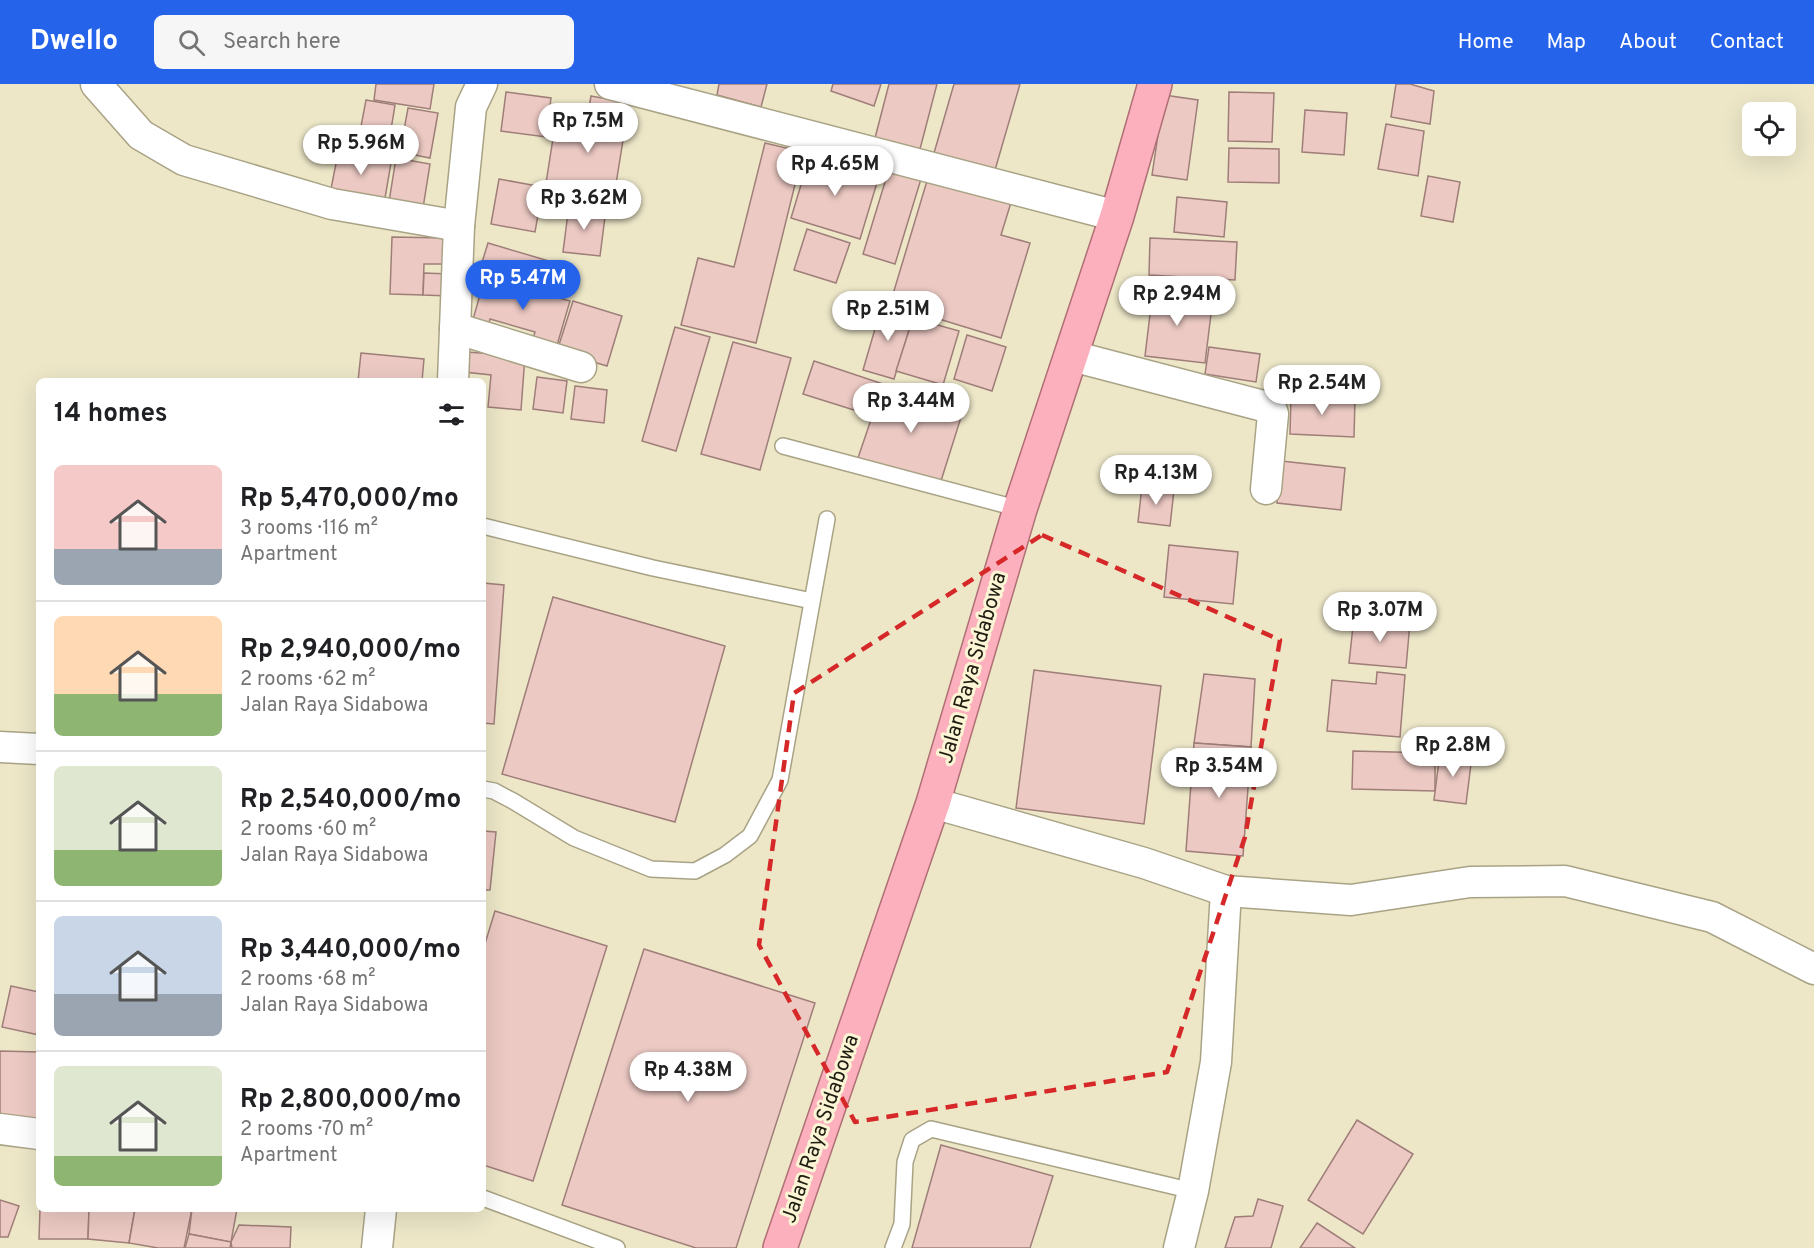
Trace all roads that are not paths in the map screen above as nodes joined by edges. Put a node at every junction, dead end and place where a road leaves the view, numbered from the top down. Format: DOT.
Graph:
graph roads {
  1 [pos="96,84"];
  2 [pos="482,84"];
  3 [pos="610,84"];
  4 [pos="1155,84"];
  5 [pos="684,94"];
  6 [pos="1117,216"];
  7 [pos="459,226"];
  8 [pos="455,328"];
  9 [pos="1072,356"];
  10 [pos="580,368"];
  11 [pos="453,378"];
  12 [pos="783,446"];
  13 [pos="1266,489"];
  14 [pos="1020,509"];
  15 [pos="827,519"];
  16 [pos="486,527"];
  17 [pos="812,601"];
  18 [pos="0,747"];
  19 [pos="36,749"];
  20 [pos="486,790"];
  21 [pos="933,803"];
  22 [pos="1227,891"];
  23 [pos="1814,969"];
  24 [pos="0,1129"];
  25 [pos="36,1134"];
  26 [pos="1193,1191"];
  27 [pos="486,1199"];
  28 [pos="381,1212"];
  29 [pos="377,1248"];
  30 [pos="617,1248"];
  31 [pos="780,1248"];
  32 [pos="893,1248"];
  33 [pos="1179,1248"];
  1 -- 7 [label="street"];
  2 -- 7 [label="street"];
  3 -- 5 [label="street"];
  4 -- 6 [label="highway, Jalan Raya Sidabowa"];
  5 -- 6 [label="street"];
  6 -- 9 [label="highway, Jalan Raya Sidabowa"];
  7 -- 8 [label="street"];
  8 -- 10 [label="street"];
  8 -- 11 [label="street"];
  9 -- 13 [label="street"];
  9 -- 14 [label="highway, Jalan Raya Sidabowa"];
  12 -- 14 [label="lane"];
  14 -- 21 [label="highway, Jalan Raya Sidabowa"];
  15 -- 17 [label="lane"];
  16 -- 17 [label="lane"];
  17 -- 20 [label="lane"];
  18 -- 19 [label="street"];
  21 -- 22 [label="street"];
  21 -- 31 [label="highway, Jalan Raya Sidabowa"];
  22 -- 23 [label="street"];
  22 -- 26 [label="street"];
  24 -- 25 [label="street"];
  26 -- 32 [label="lane"];
  26 -- 33 [label="street"];
  27 -- 30 [label="lane"];
  28 -- 29 [label="street"];
}
